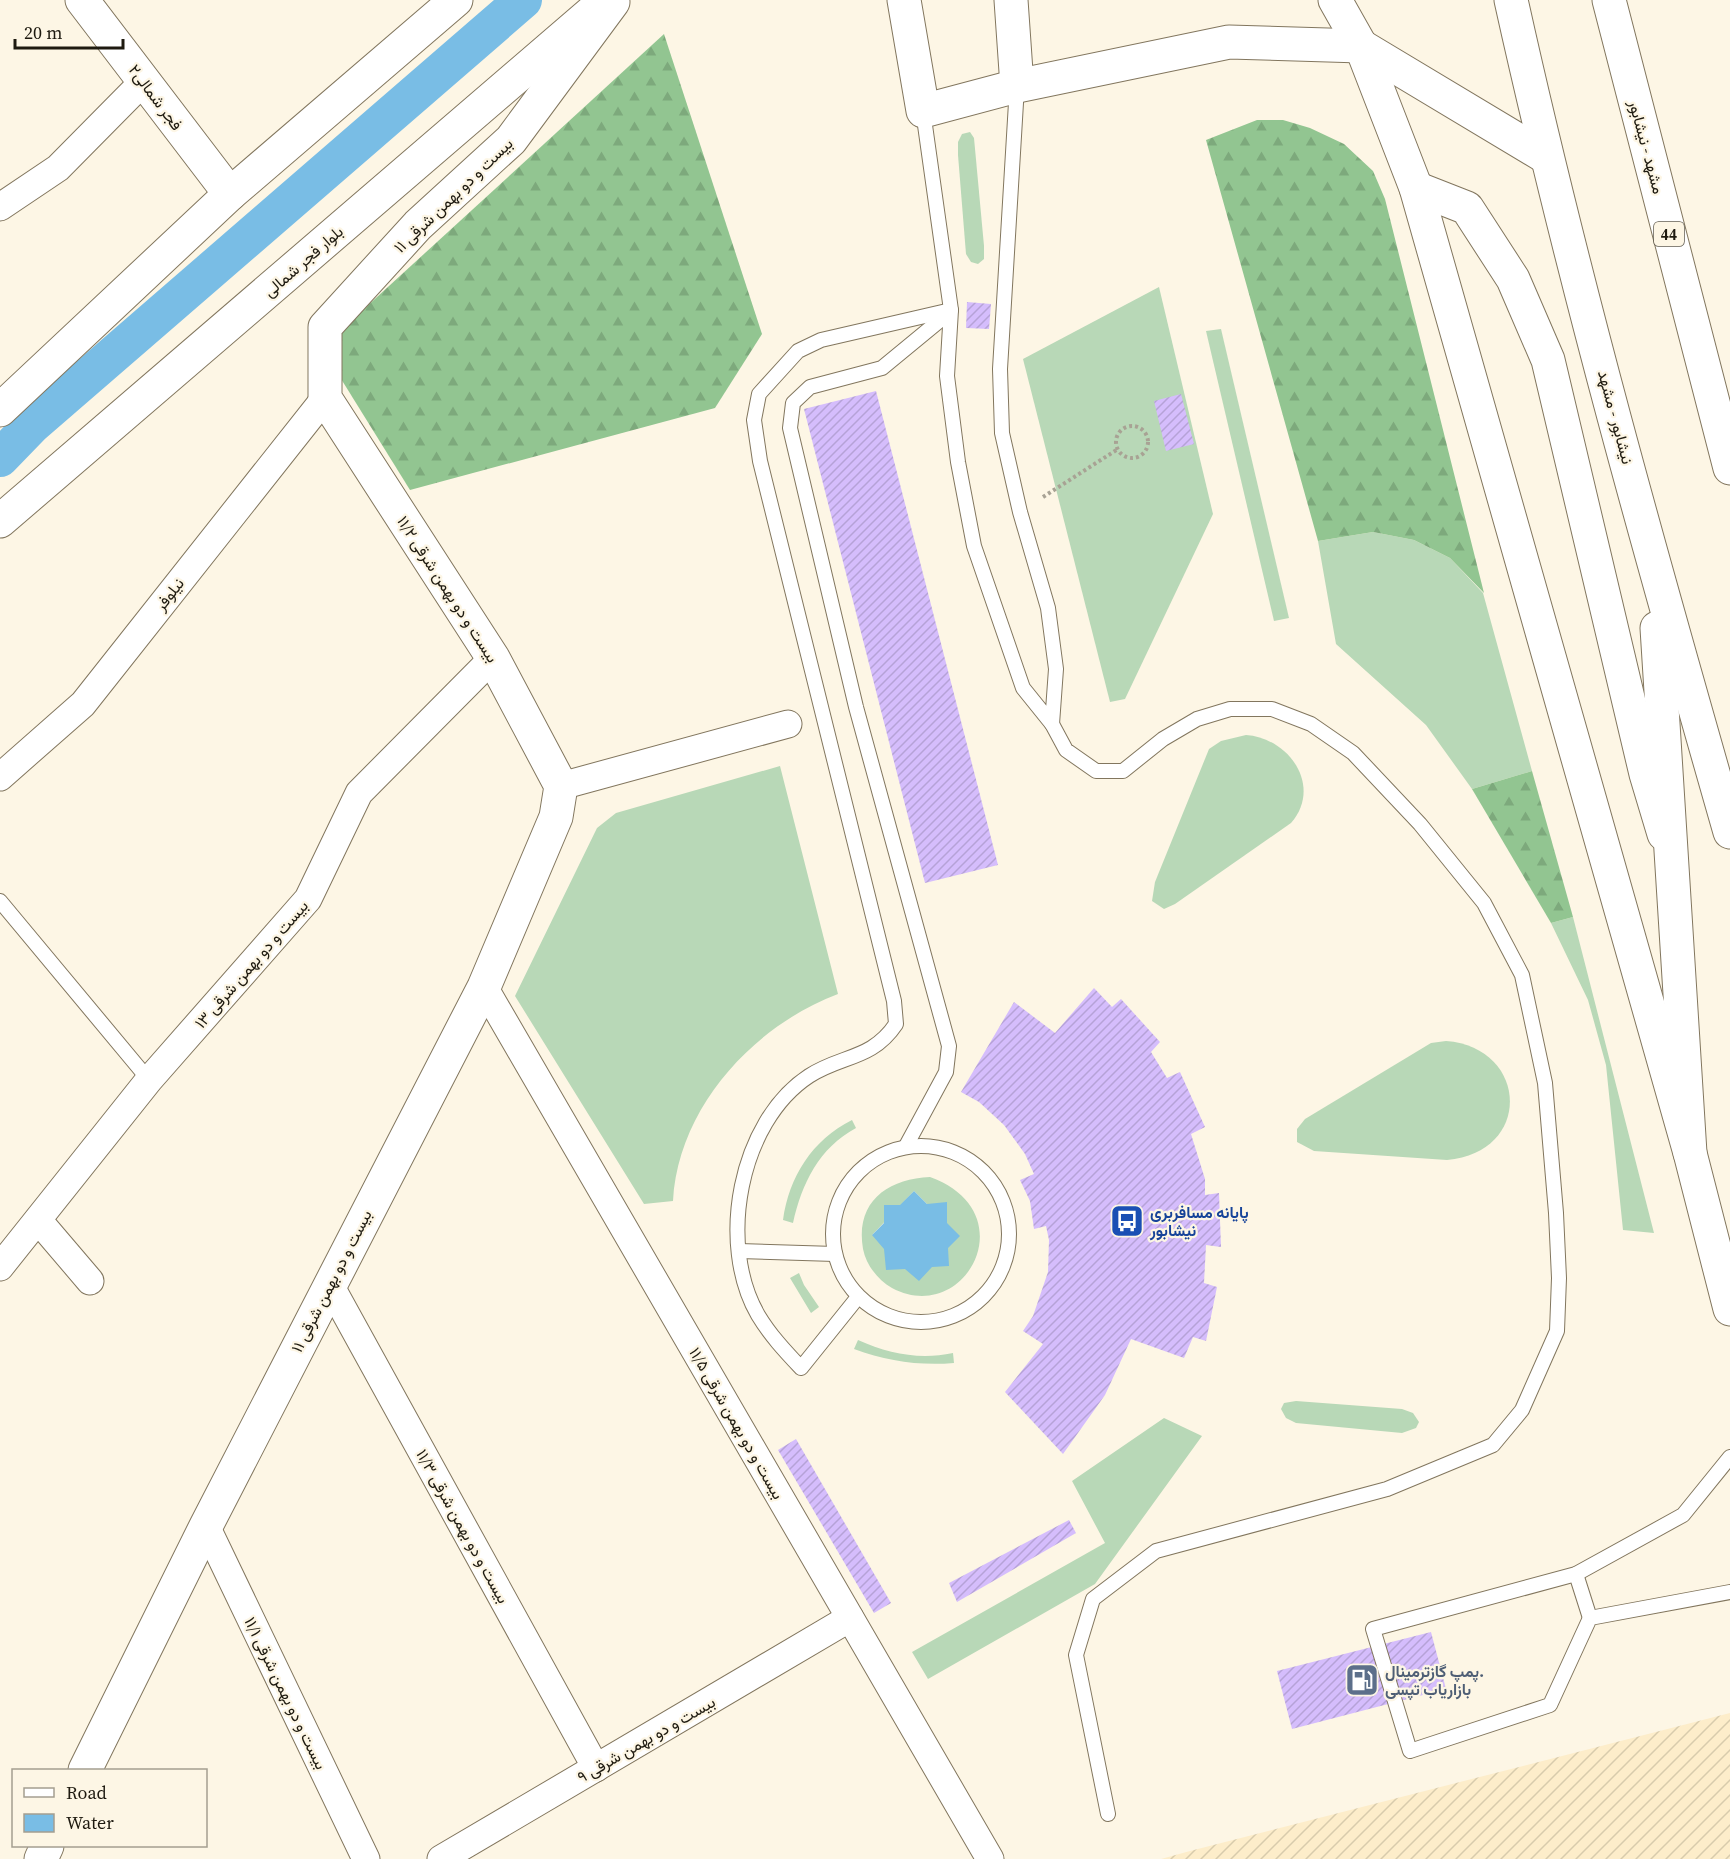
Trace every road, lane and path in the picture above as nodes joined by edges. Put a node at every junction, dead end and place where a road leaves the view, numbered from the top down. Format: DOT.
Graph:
graph roads {
  1 [pos="82,0"];
  2 [pos="456,0"];
  3 [pos="606,0"];
  4 [pos="615,0"];
  5 [pos="904,0"];
  6 [pos="1011,0"];
  7 [pos="1335,0"];
  8 [pos="1512,0"];
  9 [pos="1609,0"];
  10 [pos="1361,46"];
  11 [pos="144,81"];
  12 [pos="1017,86"];
  13 [pos="923,111"];
  14 [pos="1546,157"];
  15 [pos="1416,188"];
  16 [pos="230,194"];
  17 [pos="0,207"];
  18 [pos="951,310"];
  19 [pos="325,398"];
  20 [pos="0,410"];
  21 [pos="1118,448"];
  22 [pos="1730,468"];
  23 [pos="1020,512"];
  24 [pos="0,521"];
  25 [pos="1653,563"];
  26 [pos="493,658"];
  27 [pos="788,724"];
  28 [pos="1052,724"];
  29 [pos="0,777"];
  30 [pos="561,786"];
  31 [pos="1730,832"];
  32 [pos="1672,862"];
  33 [pos="0,901"];
  34 [pos="484,987"];
  35 [pos="149,1080"];
  36 [pos="906,1146"];
  37 [pos="1690,1153"];
  38 [pos="38,1220"];
  39 [pos="739,1251"];
  40 [pos="835,1254"];
  41 [pos="0,1267"];
  42 [pos="90,1281"];
  43 [pos="330,1284"];
  44 [pos="858,1297"];
  45 [pos="1730,1309"];
  46 [pos="1730,1457"];
  47 [pos="206,1526"];
  48 [pos="1576,1575"];
  49 [pos="1730,1592"];
  50 [pos="850,1618"];
  51 [pos="1590,1618"];
  52 [pos="596,1768"];
  53 [pos="85,1769"];
  54 [pos="1108,1814"];
  55 [pos="366,1859"];
  56 [pos="441,1859"];
  57 [pos="990,1859"];
  1 -- 11 [label="main road, فجر شمالی۲"];
  2 -- 16 [label="main road"];
  3 -- 24 [label="main road, بلوار فجر شمالی"];
  4 -- 19 [label="main road, بیست و دو بهمن شرقی ۱۱"];
  5 -- 13 [label="main road"];
  6 -- 12 [label="main road"];
  7 -- 10 [label="main road"];
  8 -- 14 [label="main road, نیشابور - مشهد"];
  9 -- 22 [label="main road, مشهد - نیشابور / 44"];
  10 -- 12 [label="main road"];
  10 -- 14 [label="main road"];
  10 -- 15 [label="main road"];
  11 -- 16 [label="main road, فجر شمالی۲"];
  11 -- 17 [label="street"];
  12 -- 13 [label="main road"];
  12 -- 23 [label="lane"];
  13 -- 18 [label="lane"];
  14 -- 25 [label="main road, نیشابور - مشهد"];
  15 -- 32 [label="main road"];
  15 -- 37 [label="main road"];
  16 -- 20 [label="main road"];
  18 -- 28 [label="lane"];
  18 -- 36 [label="lane"];
  18 -- 39 [label="lane"];
  19 -- 26 [label="main road, بیست و دو بهمن شرقی ۱۱/۲"];
  19 -- 29 [label="street, نیلوفر"];
  21 -- 21 [label="path"];
  21 -- 23 [label="path"];
  23 -- 28 [label="lane"];
  25 -- 31 [label="main road, نیشابور - مشهد"];
  25 -- 32 [label="main road"];
  26 -- 30 [label="main road, بیست و دو بهمن شرقی ۱۱/۲"];
  26 -- 35 [label="street, بیست و دو بهمن شرقی ۱۳"];
  27 -- 30 [label="street"];
  28 -- 54 [label="lane"];
  30 -- 34 [label="main road, بیست و دو بهمن شرقی ۱۱"];
  32 -- 37 [label="main road"];
  33 -- 35 [label="lane"];
  34 -- 43 [label="main road, بیست و دو بهمن شرقی ۱۱"];
  34 -- 50 [label="street, بیست و دو بهمن شرقی ۱۱/۵"];
  35 -- 38 [label="street, بیست و دو بهمن شرقی ۱۳"];
  36 -- 40 [label="lane"];
  36 -- 44 [label="lane"];
  37 -- 45 [label="main road"];
  38 -- 41 [label="street, بیست و دو بهمن شرقی ۱۳"];
  38 -- 42 [label="street"];
  39 -- 40 [label="lane"];
  39 -- 44 [label="lane"];
  40 -- 44 [label="lane"];
  43 -- 47 [label="main road, بیست و دو بهمن شرقی ۱۱"];
  43 -- 52 [label="street, بیست و دو بهمن شرقی ۱۱/۳"];
  46 -- 48 [label="lane"];
  47 -- 53 [label="main road, بیست و دو بهمن شرقی ۱۱"];
  47 -- 55 [label="street, بیست و دو بهمن شرقی ۱۱/۱"];
  48 -- 51 [label="lane"];
  48 -- 51 [label="lane"];
  49 -- 51 [label="lane"];
  50 -- 52 [label="street, بیست و دو بهمن شرقی ۹"];
  50 -- 57 [label="street, بیست و دو بهمن شرقی ۱۱/۵"];
  52 -- 56 [label="street, بیست و دو بهمن شرقی ۹"];
}
